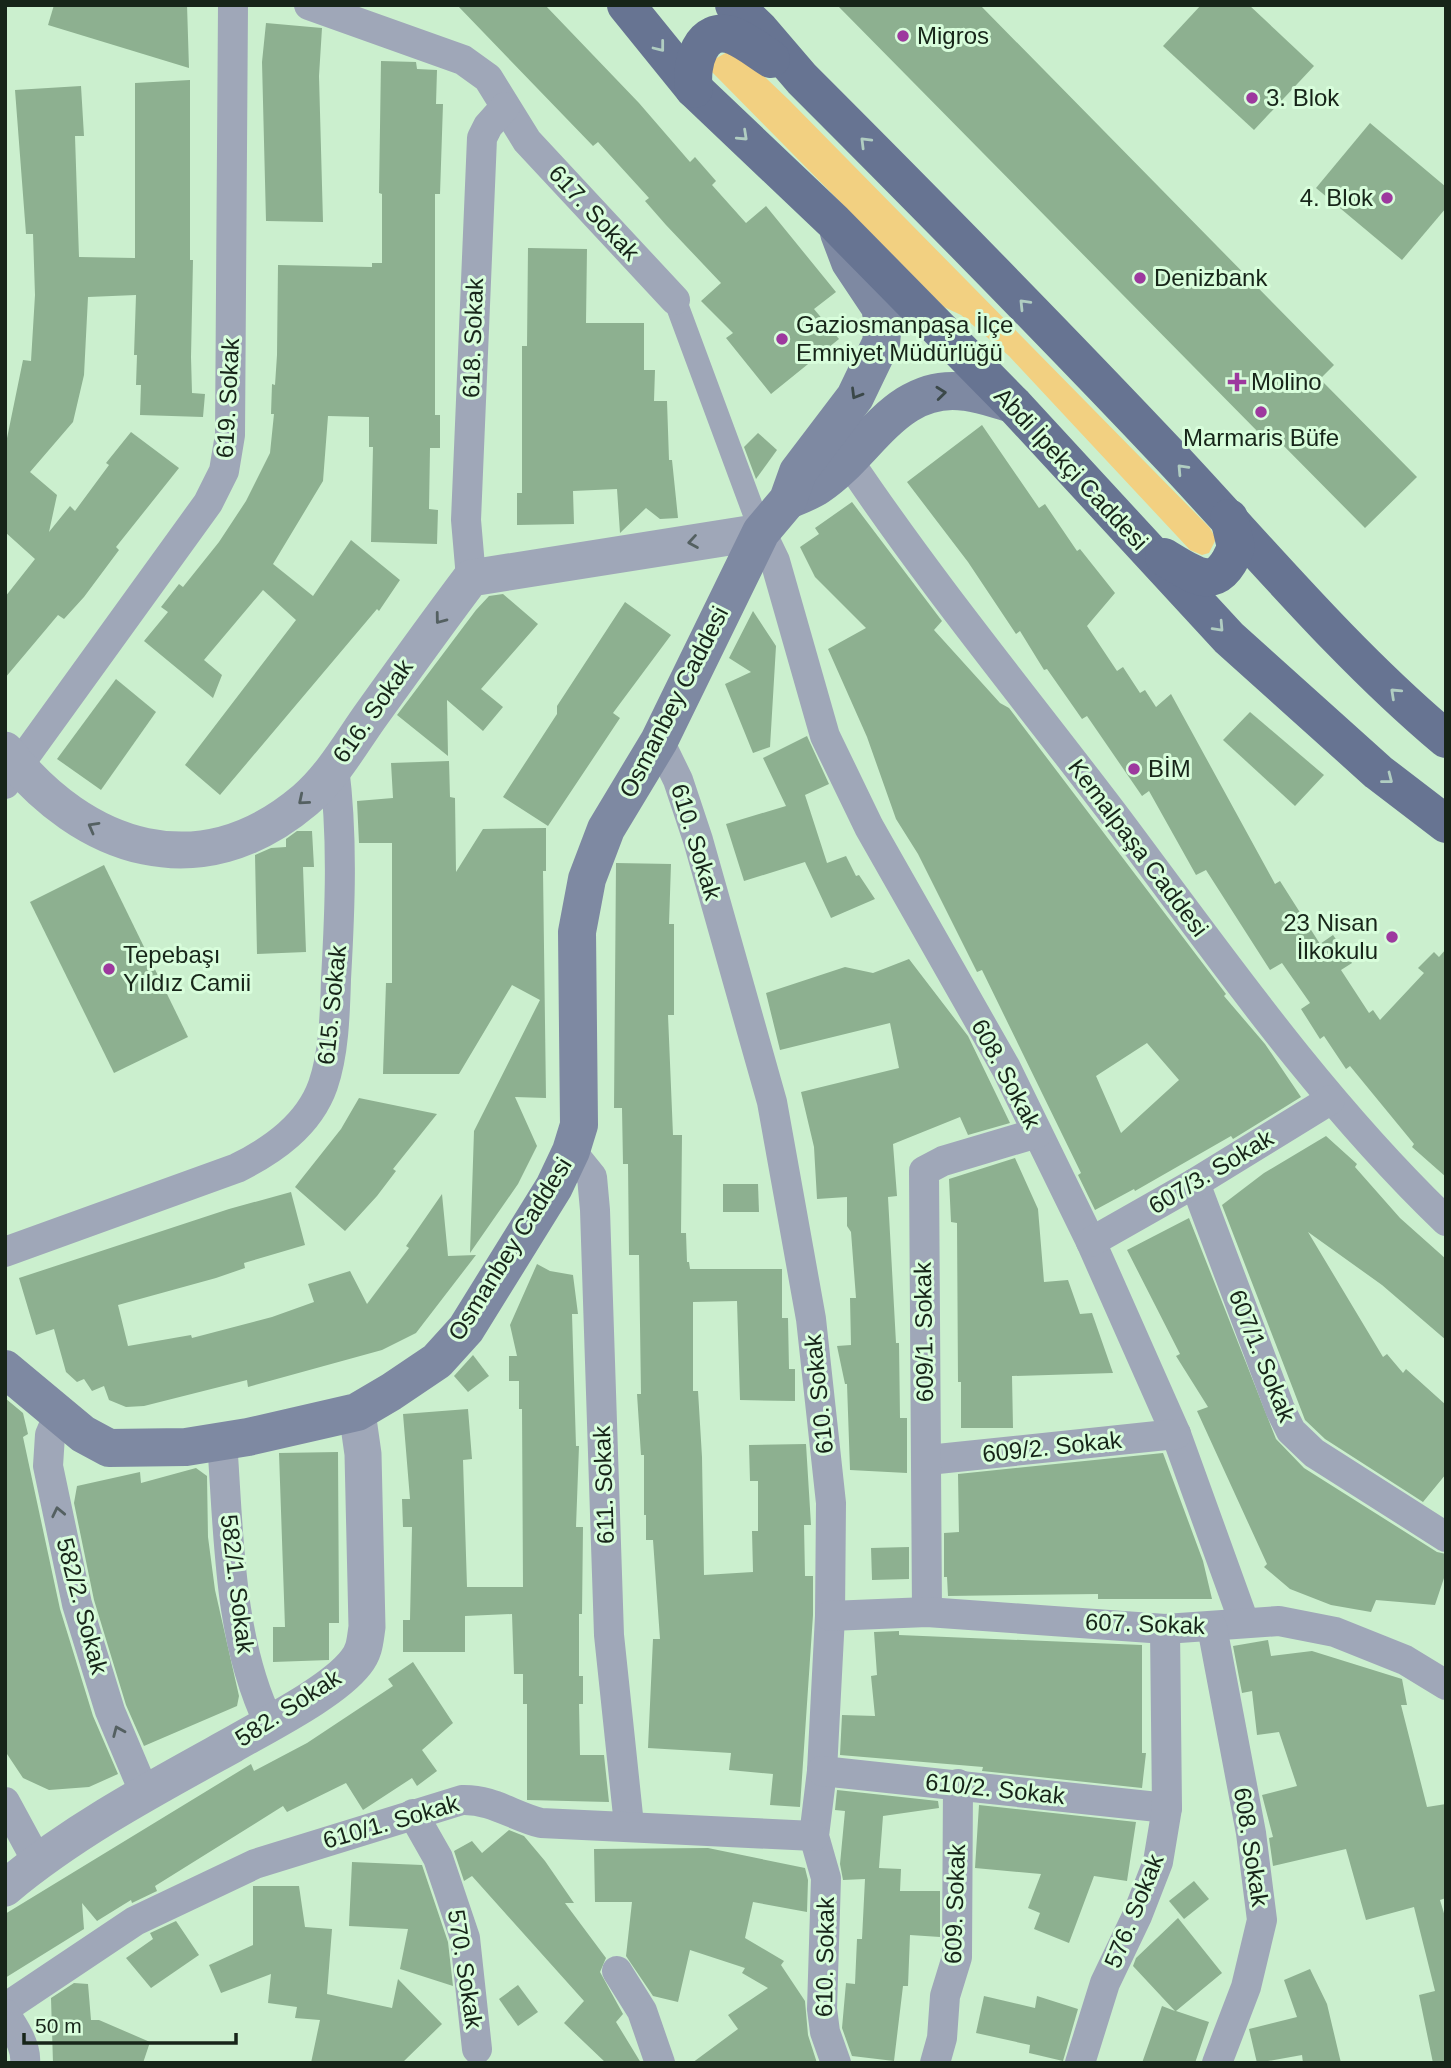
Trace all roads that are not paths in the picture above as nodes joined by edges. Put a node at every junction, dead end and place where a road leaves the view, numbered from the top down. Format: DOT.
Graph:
graph roads {
  1 [pos="233,5"];
  2 [pos="309,5"];
  3 [pos="626,5"];
  4 [pos="734,5"];
  5 [pos="802,79"];
  6 [pos="694,89"];
  7 [pos="505,107"];
  8 [pos="834,222"];
  9 [pos="674,300"];
  10 [pos="1013,404"];
  11 [pos="848,460"];
  12 [pos="788,500"];
  13 [pos="1229,519"];
  14 [pos="761,532"];
  15 [pos="1138,542"];
  16 [pos="471,578"];
  17 [pos="1446,739"];
  18 [pos="659,741"];
  19 [pos="10,767"];
  20 [pos="334,767"];
  21 [pos="1446,824"];
  22 [pos="1331,1100"];
  23 [pos="1037,1133"];
  24 [pos="571,1151"];
  25 [pos="1195,1183"];
  26 [pos="1446,1222"];
  27 [pos="1091,1242"];
  28 [pos="5,1252"];
  29 [pos="5,1369"];
  30 [pos="357,1412"];
  31 [pos="59,1414"];
  32 [pos="1176,1434"];
  33 [pos="222,1441"];
  34 [pos="928,1460"];
  35 [pos="1446,1537"];
  36 [pos="927,1612"];
  37 [pos="830,1616"];
  38 [pos="1244,1622"];
  39 [pos="1212,1627"];
  40 [pos="1165,1629"];
  41 [pos="1444,1693"];
  42 [pos="270,1723"];
  43 [pos="822,1771"];
  44 [pos="958,1784"];
  45 [pos="145,1794"];
  46 [pos="5,1802"];
  47 [pos="1167,1808"];
  48 [pos="413,1814"];
  49 [pos="629,1825"];
  50 [pos="814,1836"];
  51 [pos="37,1861"];
  52 [pos="5,1888"];
  53 [pos="617,1971"];
  54 [pos="5,2008"];
  55 [pos="5,2014"];
  56 [pos="477,2049"];
  57 [pos="25,2063"];
  58 [pos="660,2063"];
  59 [pos="836,2063"];
  60 [pos="935,2063"];
  61 [pos="1080,2063"];
  62 [pos="1217,2063"];
  1 -- 19 [label="street, 619. Sokak"];
  2 -- 7 [label="street, 617. Sokak"];
  3 -- 6 [label="main road, Abdi İpekçi Caddesi, one-way"];
  4 -- 5 [label="main road"];
  5 -- 6 [label="main road"];
  13 -- 5 [label="main road, one-way"];
  6 -- 8 [label="main road, Abdi İpekçi Caddesi, one-way"];
  7 -- 9 [label="street, 617. Sokak"];
  7 -- 16 [label="street, 618. Sokak"];
  8 -- 10 [label="main road, Abdi İpekçi Caddesi"];
  8 -- 12 [label="main road, one-way"];
  9 -- 14 [label="street, 617. Sokak"];
  11 -- 10 [label="main road, one-way"];
  10 -- 15 [label="main road, Abdi İpekçi Caddesi"];
  11 -- 12 [label="main road"];
  11 -- 22 [label="street, Kemalpaşa Caddesi"];
  12 -- 14 [label="main road, Osmanbey Caddesi"];
  13 -- 15 [label="main road"];
  17 -- 13 [label="main road, one-way"];
  14 -- 16 [label="street, one-way"];
  14 -- 18 [label="main road, Osmanbey Caddesi"];
  14 -- 23 [label="street, 608. Sokak"];
  15 -- 21 [label="main road, Abdi İpekçi Caddesi, one-way"];
  16 -- 20 [label="street, 616. Sokak, one-way"];
  18 -- 24 [label="main road, Osmanbey Caddesi"];
  18 -- 37 [label="street, 610. Sokak"];
  20 -- 19 [label="street, 616. Sokak, one-way"];
  20 -- 28 [label="street, 615. Sokak"];
  22 -- 25 [label="street, 607/3. Sokak"];
  22 -- 26 [label="street, Kemalpaşa Caddesi"];
  23 -- 27 [label="street, 608. Sokak"];
  23 -- 34 [label="street, 609/1. Sokak"];
  24 -- 30 [label="main road, Osmanbey Caddesi"];
  24 -- 49 [label="street, 611. Sokak"];
  25 -- 27 [label="street, 607/3. Sokak"];
  25 -- 35 [label="street, 607/1. Sokak"];
  27 -- 32 [label="street, 608. Sokak"];
  29 -- 31 [label="main road, Osmanbey Caddesi"];
  30 -- 33 [label="main road, Osmanbey Caddesi"];
  30 -- 42 [label="street, 582. Sokak"];
  31 -- 33 [label="main road, Osmanbey Caddesi"];
  45 -- 31 [label="street, 582/2. Sokak, one-way"];
  32 -- 34 [label="street, 609/2. Sokak"];
  32 -- 38 [label="street, 608. Sokak"];
  33 -- 42 [label="street, 582/1. Sokak"];
  34 -- 36 [label="street, 609/1. Sokak"];
  36 -- 37 [label="street, 607. Sokak"];
  36 -- 40 [label="street, 607. Sokak"];
  37 -- 43 [label="street, 610. Sokak"];
  38 -- 39 [label="street, 607. Sokak"];
  38 -- 41 [label="street, 607. Sokak"];
  39 -- 40 [label="street, 607. Sokak"];
  39 -- 62 [label="street, 608. Sokak"];
  40 -- 47 [label="street, 576. Sokak"];
  42 -- 45 [label="street, 582. Sokak"];
  43 -- 44 [label="street, 610/2. Sokak"];
  43 -- 50 [label="street, 610. Sokak"];
  44 -- 47 [label="street, 610/2. Sokak"];
  44 -- 60 [label="street, 609. Sokak"];
  45 -- 51 [label="street, 582. Sokak"];
  46 -- 51 [label="street"];
  47 -- 61 [label="street, 576. Sokak"];
  48 -- 49 [label="street, 610/1. Sokak"];
  48 -- 54 [label="street, 610/1. Sokak"];
  48 -- 56 [label="street, 570. Sokak"];
  49 -- 50 [label="street, 610/1. Sokak"];
  50 -- 59 [label="street, 610. Sokak"];
  51 -- 52 [label="street, 582. Sokak"];
  53 -- 58 [label="street"];
  55 -- 57 [label="street"];
}
